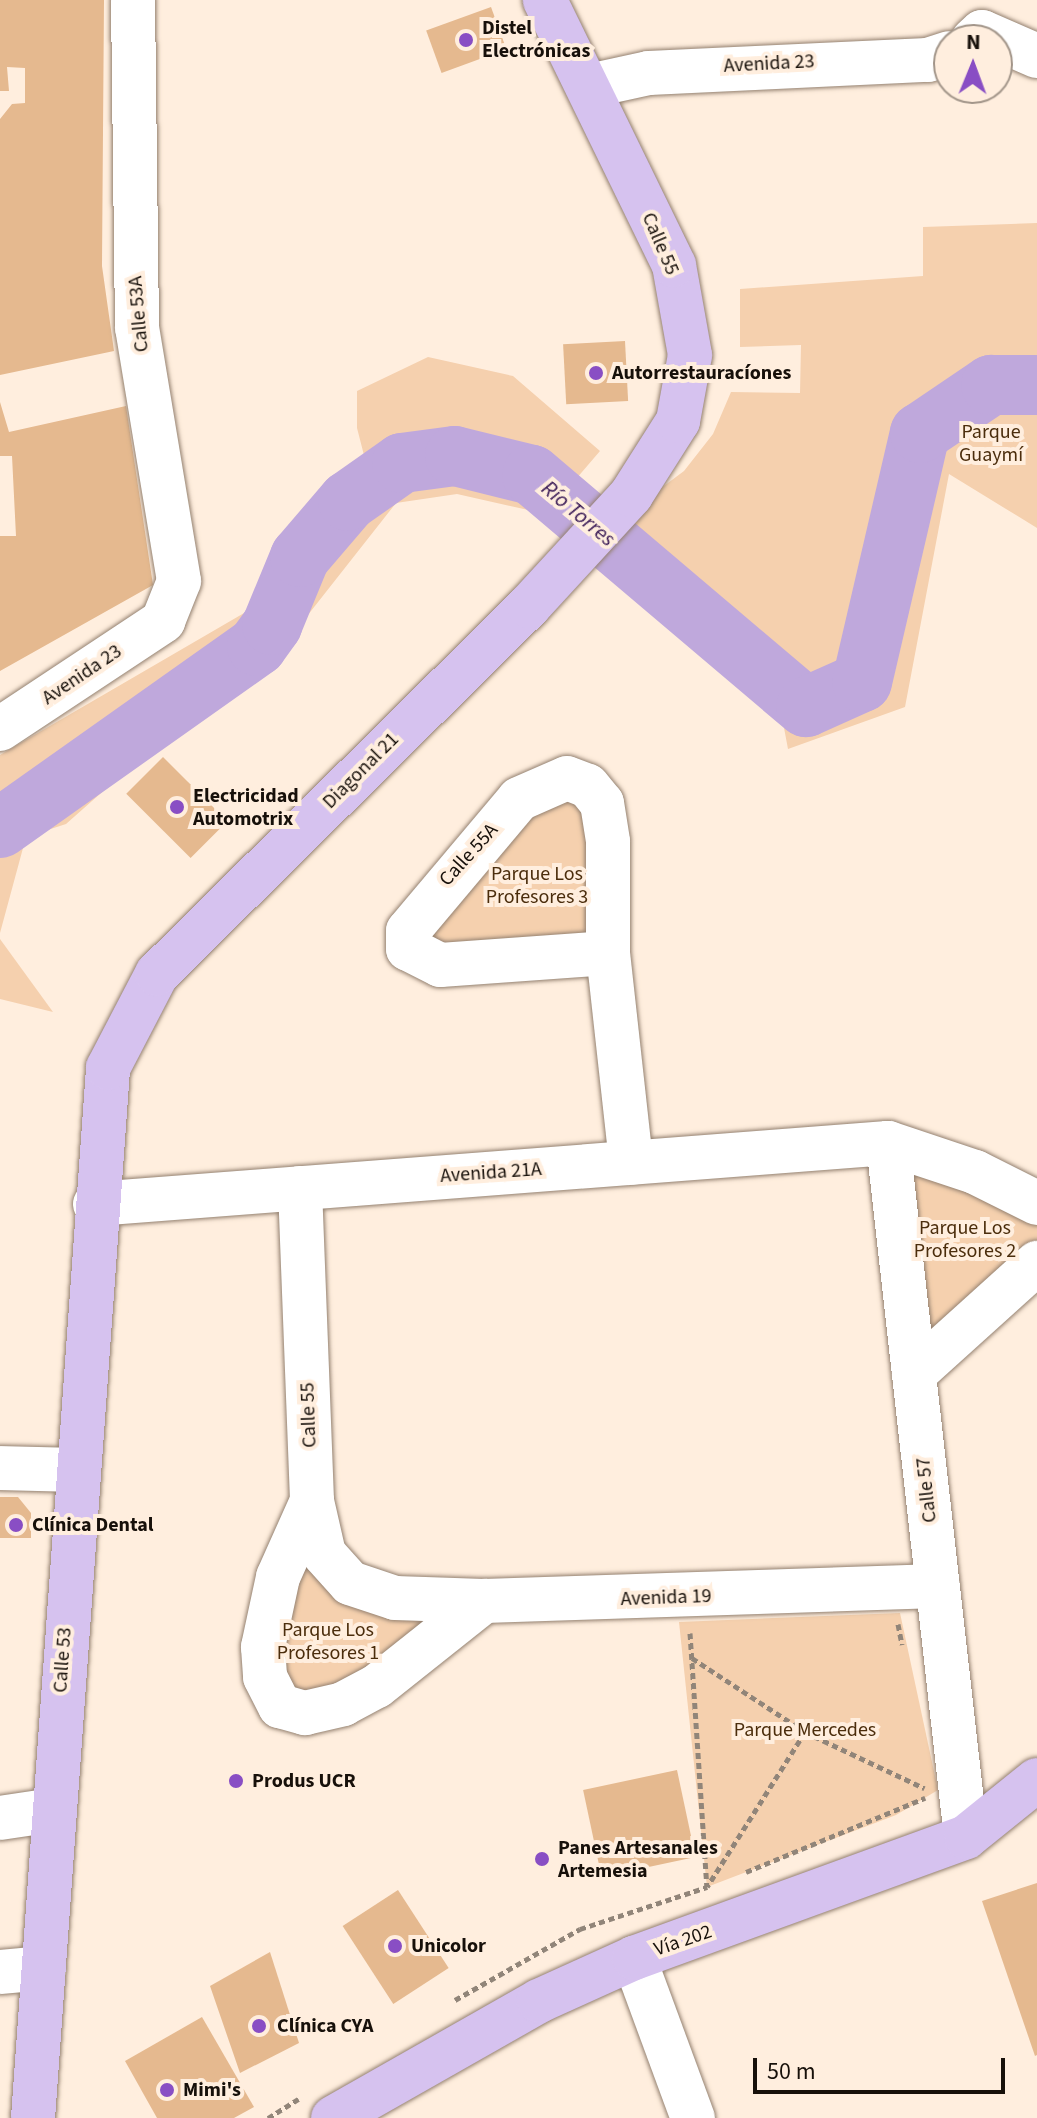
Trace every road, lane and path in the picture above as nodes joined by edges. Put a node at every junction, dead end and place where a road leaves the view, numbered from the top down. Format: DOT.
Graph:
graph roads {
  1 [pos="133,0"];
  2 [pos="545,0"];
  3 [pos="1013,47"];
  4 [pos="1037,56"];
  5 [pos="933,57"];
  6 [pos="589,86"];
  7 [pos="631,495"];
  8 [pos="163,621"];
  9 [pos="0,729"];
  10 [pos="608,953"];
  11 [pos="888,1143"];
  12 [pos="631,1163"];
  13 [pos="300,1188"];
  14 [pos="1037,1203"];
  15 [pos="95,1204"];
  16 [pos="1037,1263"];
  17 [pos="914,1374"];
  18 [pos="0,1468"];
  19 [pos="76,1470"];
  20 [pos="312,1501"];
  21 [pos="938,1586"];
  22 [pos="395,1598"];
  23 [pos="484,1601"];
  24 [pos="881,1620"];
  25 [pos="706,1628"];
  26 [pos="690,1629"];
  27 [pos="675,1630"];
  28 [pos="903,1648"];
  29 [pos="692,1658"];
  30 [pos="805,1732"];
  31 [pos="932,1778"];
  32 [pos="1037,1780"];
  33 [pos="935,1793"];
  34 [pos="53,1810"];
  35 [pos="0,1818"];
  36 [pos="966,1837"];
  37 [pos="736,1876"];
  38 [pos="722,1882"];
  39 [pos="707,1887"];
  40 [pos="634,1958"];
  41 [pos="44,1968"];
  42 [pos="0,1972"];
  43 [pos="447,2005"];
  44 [pos="321,2105"];
  45 [pos="33,2117"];
  46 [pos="268,2118"];
  47 [pos="693,2118"];
  1 -- 8 [label="street, Calle 53A"];
  2 -- 6 [label="main road, Calle 55"];
  3 -- 4 [label="street, Avenida 23"];
  5 -- 6 [label="street, Avenida 23"];
  6 -- 7 [label="main road, Calle 55"];
  7 -- 15 [label="main road, Diagonal 21"];
  8 -- 9 [label="street, Avenida 23"];
  10 -- 10 [label="street, Calle 55A"];
  10 -- 12 [label="street, Calle 55A"];
  11 -- 12 [label="street, Avenida 21A"];
  11 -- 14 [label="street"];
  11 -- 17 [label="street, Calle 57"];
  12 -- 13 [label="street, Avenida 21A"];
  13 -- 15 [label="street, Avenida 21A"];
  13 -- 20 [label="street, Calle 55"];
  15 -- 19 [label="main road, Calle 53"];
  16 -- 17 [label="street"];
  17 -- 21 [label="street, Calle 57"];
  18 -- 19 [label="street"];
  19 -- 34 [label="main road, Calle 53"];
  20 -- 22 [label="street, Calle 55"];
  20 -- 23 [label="street"];
  21 -- 23 [label="street, Avenida 19"];
  21 -- 36 [label="street, Calle 57"];
  22 -- 23 [label="street, Avenida 19"];
  24 -- 28 [label="path"];
  25 -- 26 [label="path"];
  26 -- 27 [label="path"];
  26 -- 29 [label="path"];
  29 -- 30 [label="path"];
  29 -- 39 [label="path"];
  30 -- 33 [label="path"];
  30 -- 39 [label="path"];
  31 -- 33 [label="path"];
  32 -- 36 [label="main road, Vía 202"];
  33 -- 37 [label="path"];
  34 -- 35 [label="street"];
  34 -- 41 [label="main road, Calle 53"];
  36 -- 40 [label="main road, Vía 202"];
  38 -- 39 [label="path"];
  39 -- 43 [label="path"];
  40 -- 44 [label="main road, Vía 202"];
  40 -- 47 [label="street"];
  41 -- 42 [label="street"];
  41 -- 45 [label="main road, Calle 53"];
  44 -- 46 [label="path"];
}
